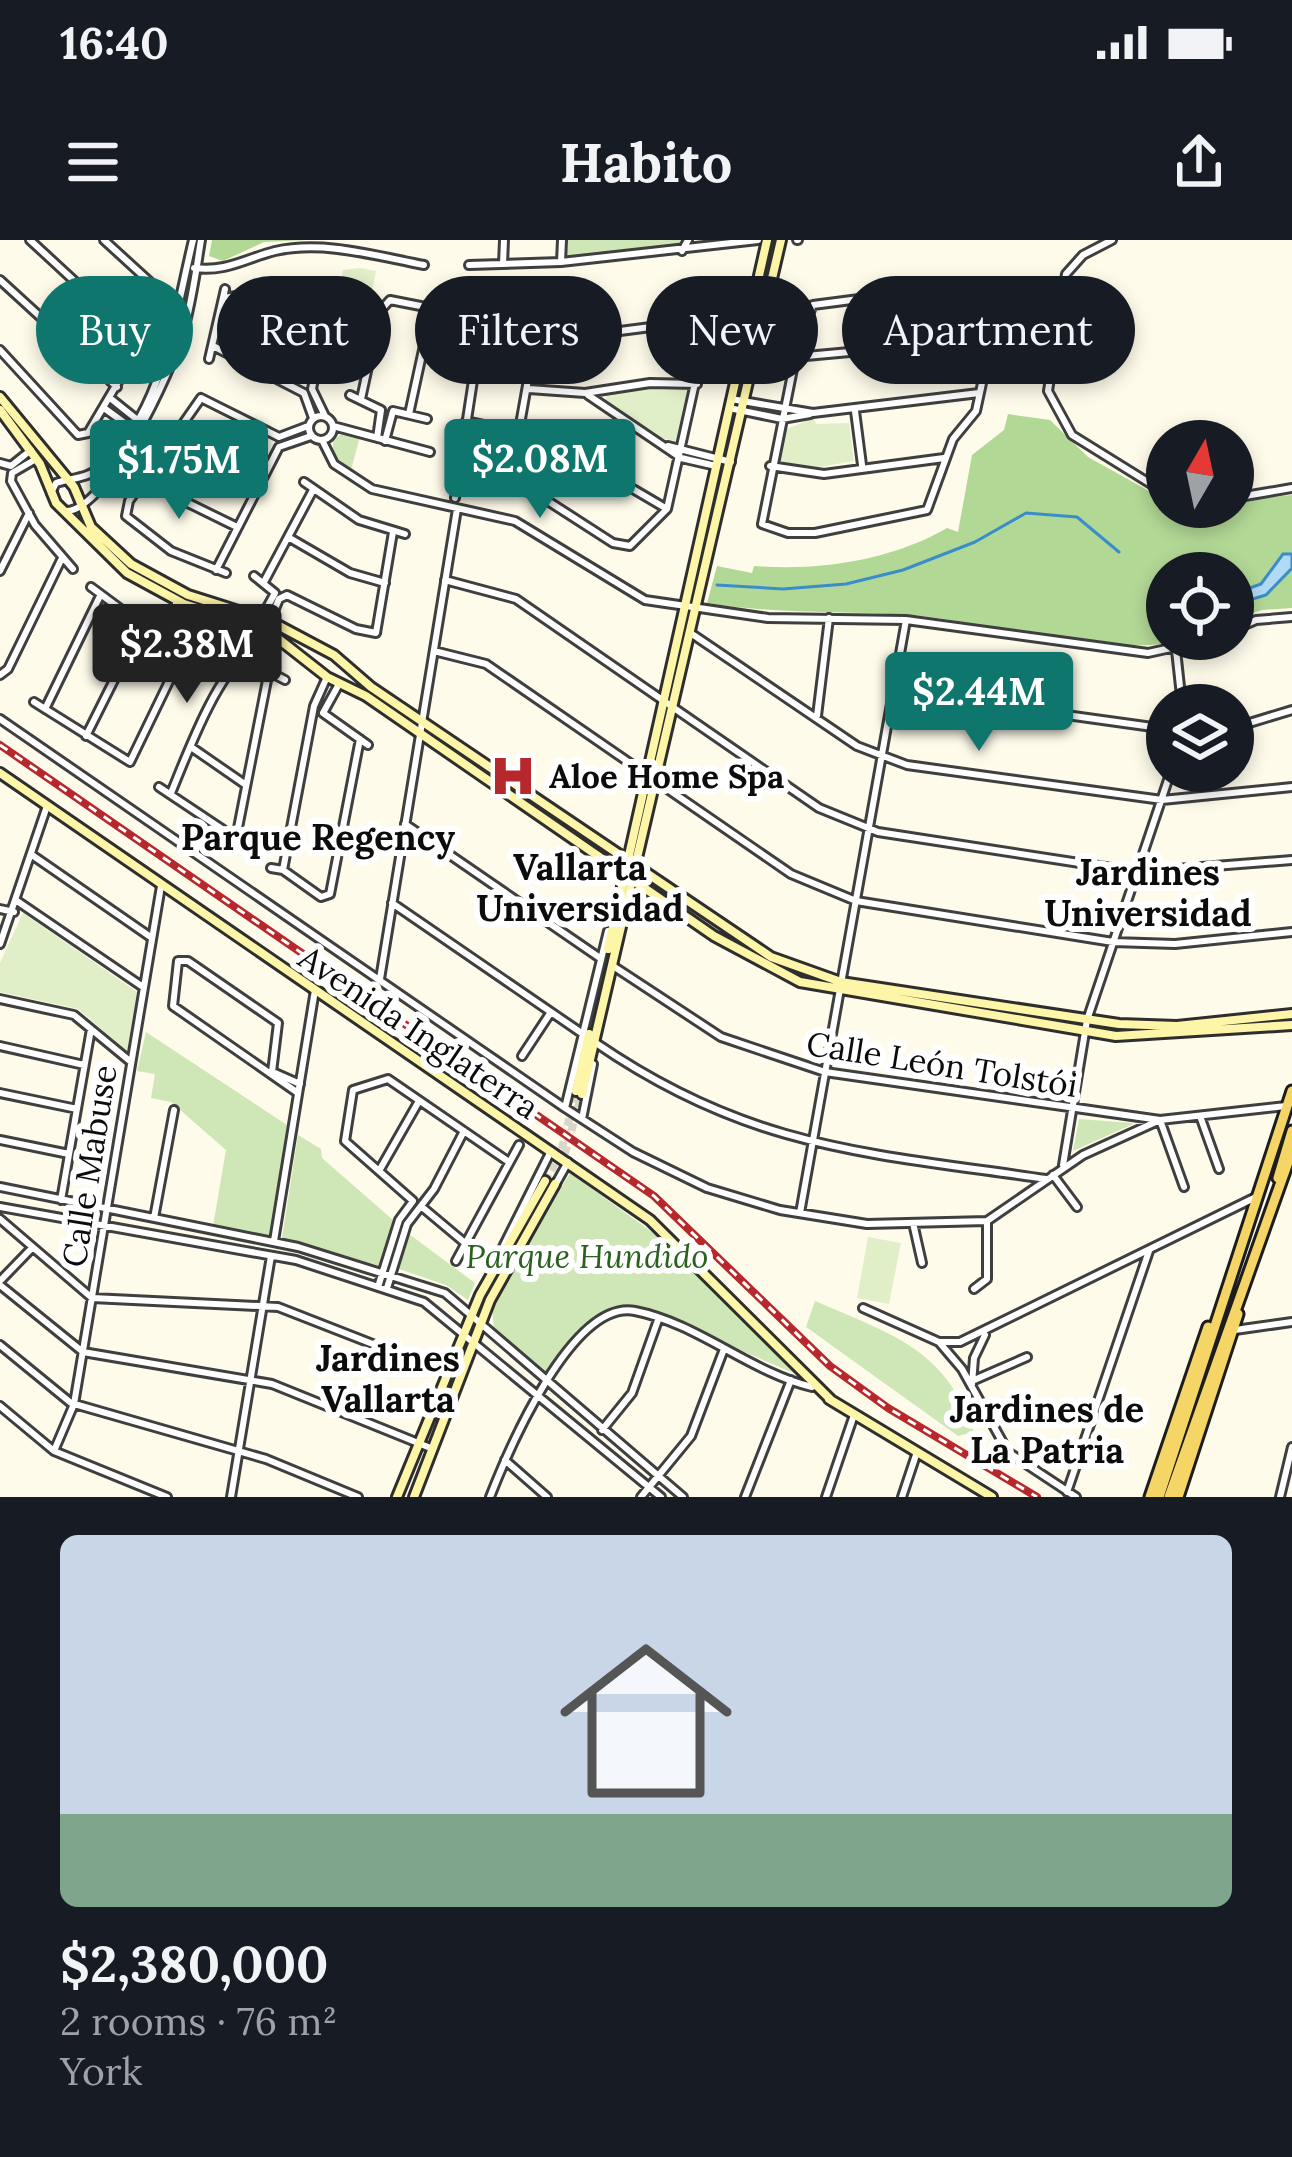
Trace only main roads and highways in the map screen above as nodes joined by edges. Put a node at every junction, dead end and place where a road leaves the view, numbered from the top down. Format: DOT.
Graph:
graph roads {
  1 [pos="1292,1090"];
  2 [pos="1290,1106"];
  3 [pos="1292,1131"];
  4 [pos="1292,1151"];
  5 [pos="1279,1190"];
  6 [pos="1246,1277"];
  7 [pos="1155,1497"];
  8 [pos="1173,1497"];
  1 -- 2 [label="main road"];
  2 -- 7 [label="main road"];
  3 -- 5 [label="main road"];
  4 -- 5 [label="main road"];
  5 -- 6 [label="main road"];
  6 -- 8 [label="main road"];
  6 -- 8 [label="main road"];
}
